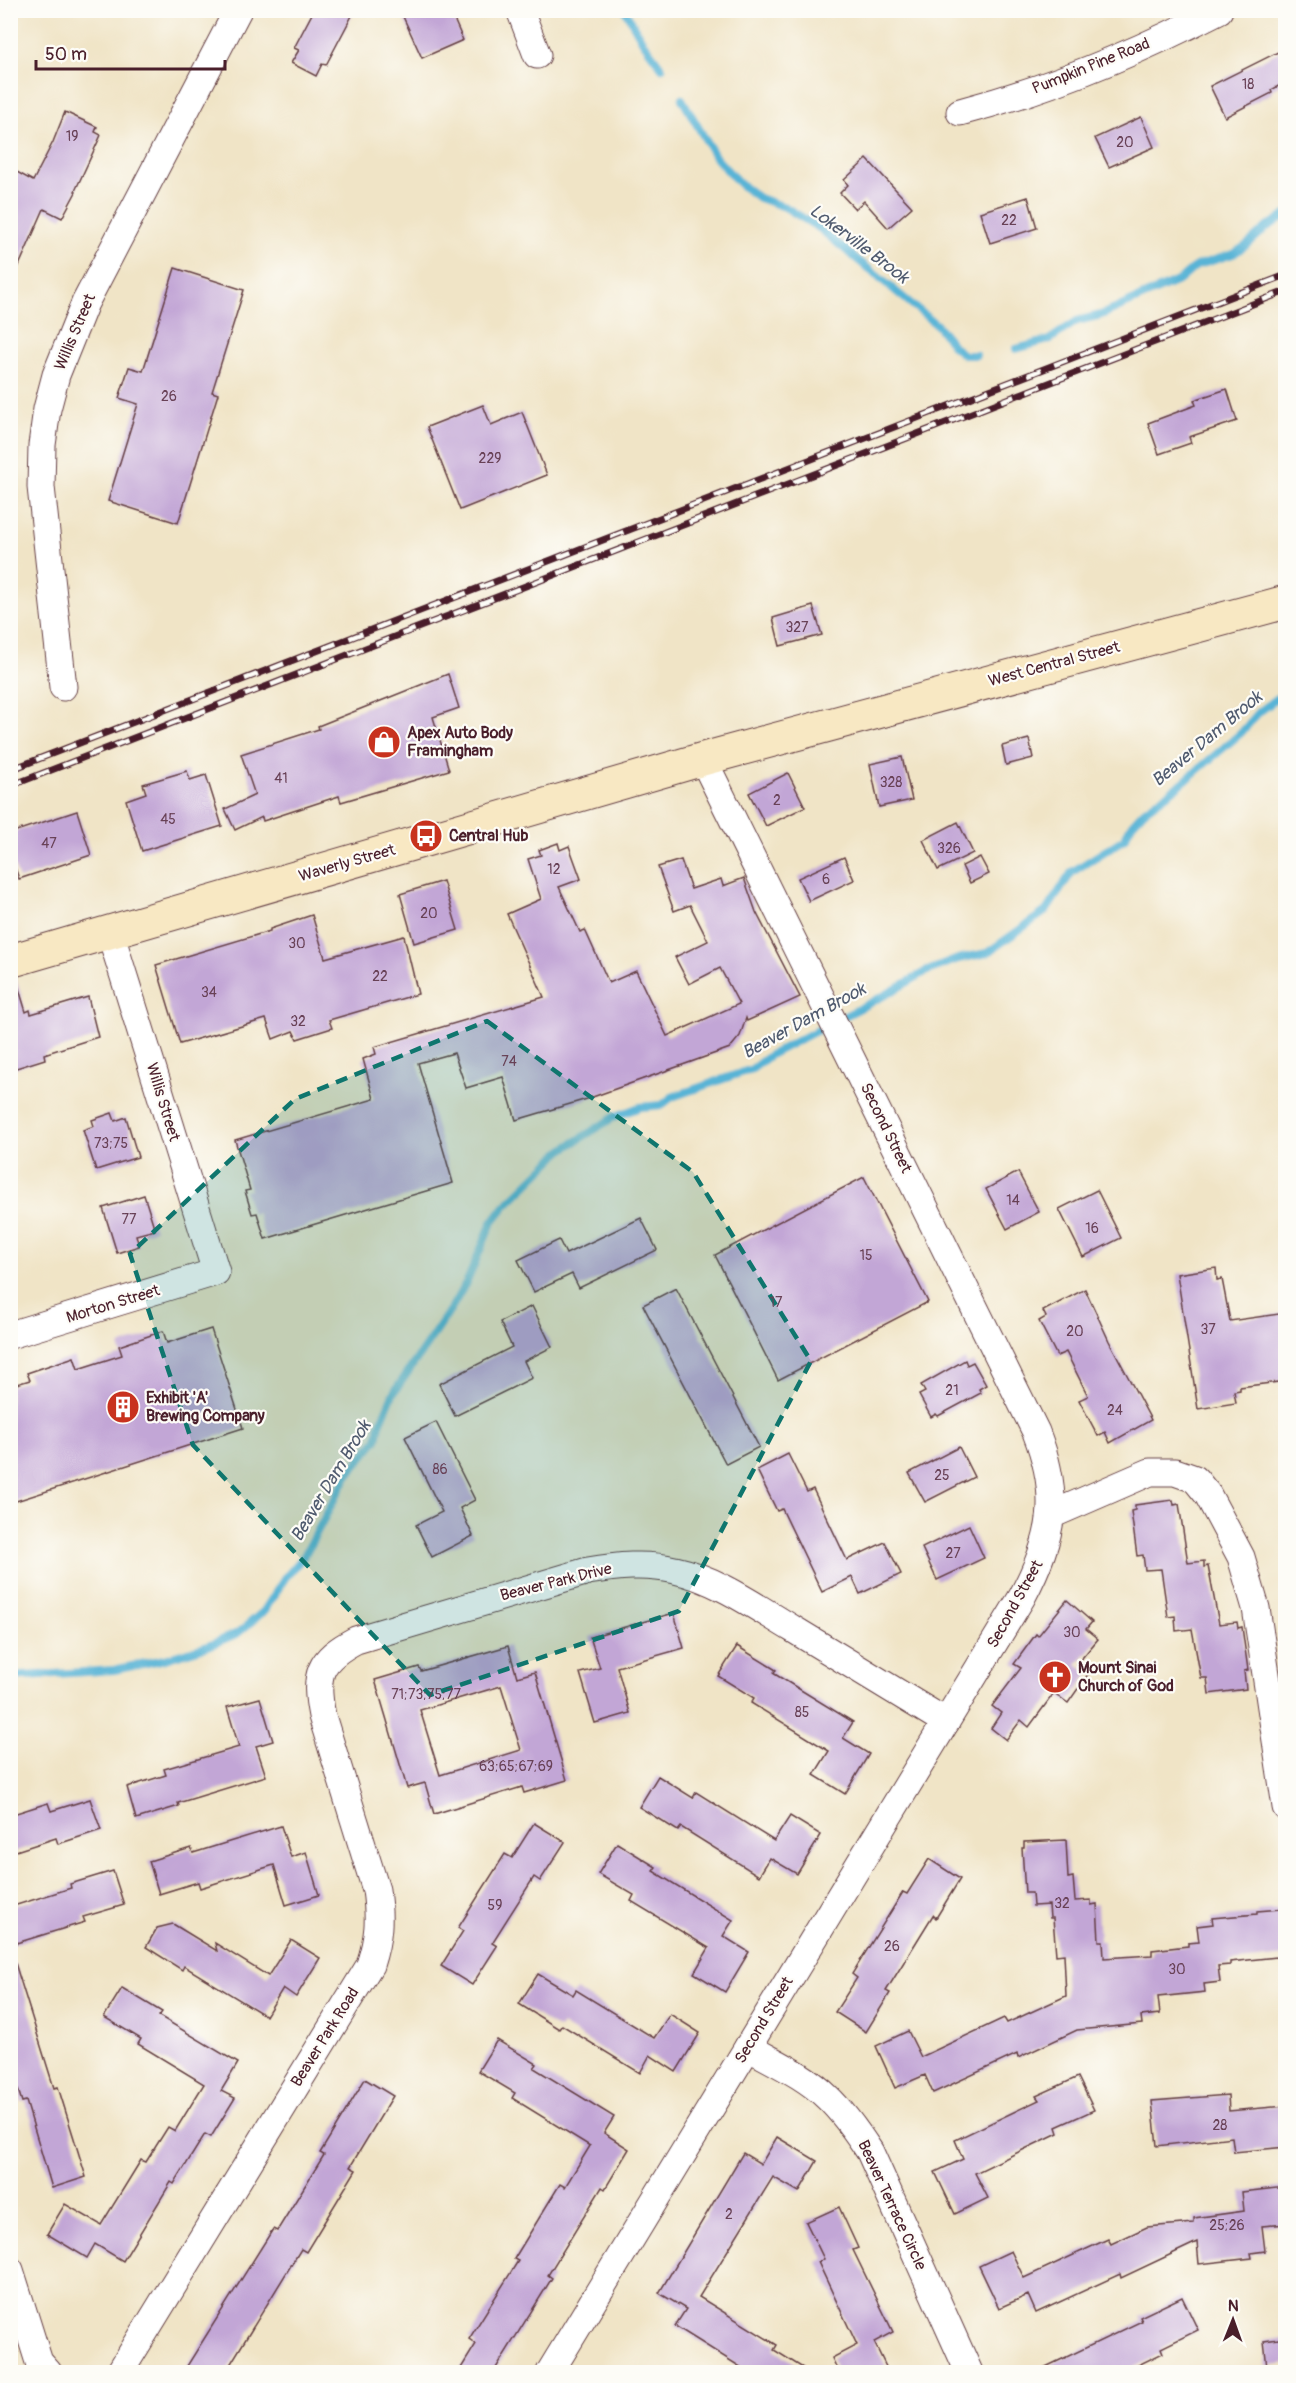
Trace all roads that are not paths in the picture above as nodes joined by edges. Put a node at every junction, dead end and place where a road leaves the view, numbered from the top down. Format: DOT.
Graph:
graph roads {
  1 [pos="238,10"];
  2 [pos="520,10"];
  3 [pos="1219,10"];
  4 [pos="537,55"];
  5 [pos="960,112"];
  6 [pos="1286,602"];
  7 [pos="63,687"];
  8 [pos="822,726"];
  9 [pos="703,759"];
  10 [pos="110,932"];
  11 [pos="10,962"];
  12 [pos="216,1272"];
  13 [pos="10,1335"];
  14 [pos="1051,1515"];
  15 [pos="322,1668"];
  16 [pos="946,1722"];
  17 [pos="1286,1806"];
  18 [pos="748,2047"];
  19 [pos="10,2270"];
  20 [pos="48,2373"];
  21 [pos="120,2373"];
  22 [pos="550,2373"];
  23 [pos="969,2373"];
  1 -- 7 [label="street, Willis Street"];
  2 -- 4 [label="street"];
  3 -- 5 [label="street, Pumpkin Pine Road"];
  6 -- 8 [label="main road, West Central Street"];
  8 -- 9 [label="main road, Waverly Street"];
  9 -- 10 [label="main road, Waverly Street"];
  9 -- 14 [label="street, Second Street"];
  10 -- 11 [label="main road, Waverly Street"];
  10 -- 12 [label="street, Willis Street"];
  12 -- 13 [label="street, Morton Street"];
  14 -- 16 [label="street, Second Street"];
  14 -- 17 [label="street"];
  15 -- 16 [label="street, Beaver Park Drive"];
  15 -- 21 [label="street, Beaver Park Road"];
  16 -- 18 [label="street, Second Street"];
  18 -- 22 [label="street, Second Street"];
  18 -- 23 [label="street, Beaver Terrace Circle"];
  19 -- 20 [label="street"];
}
